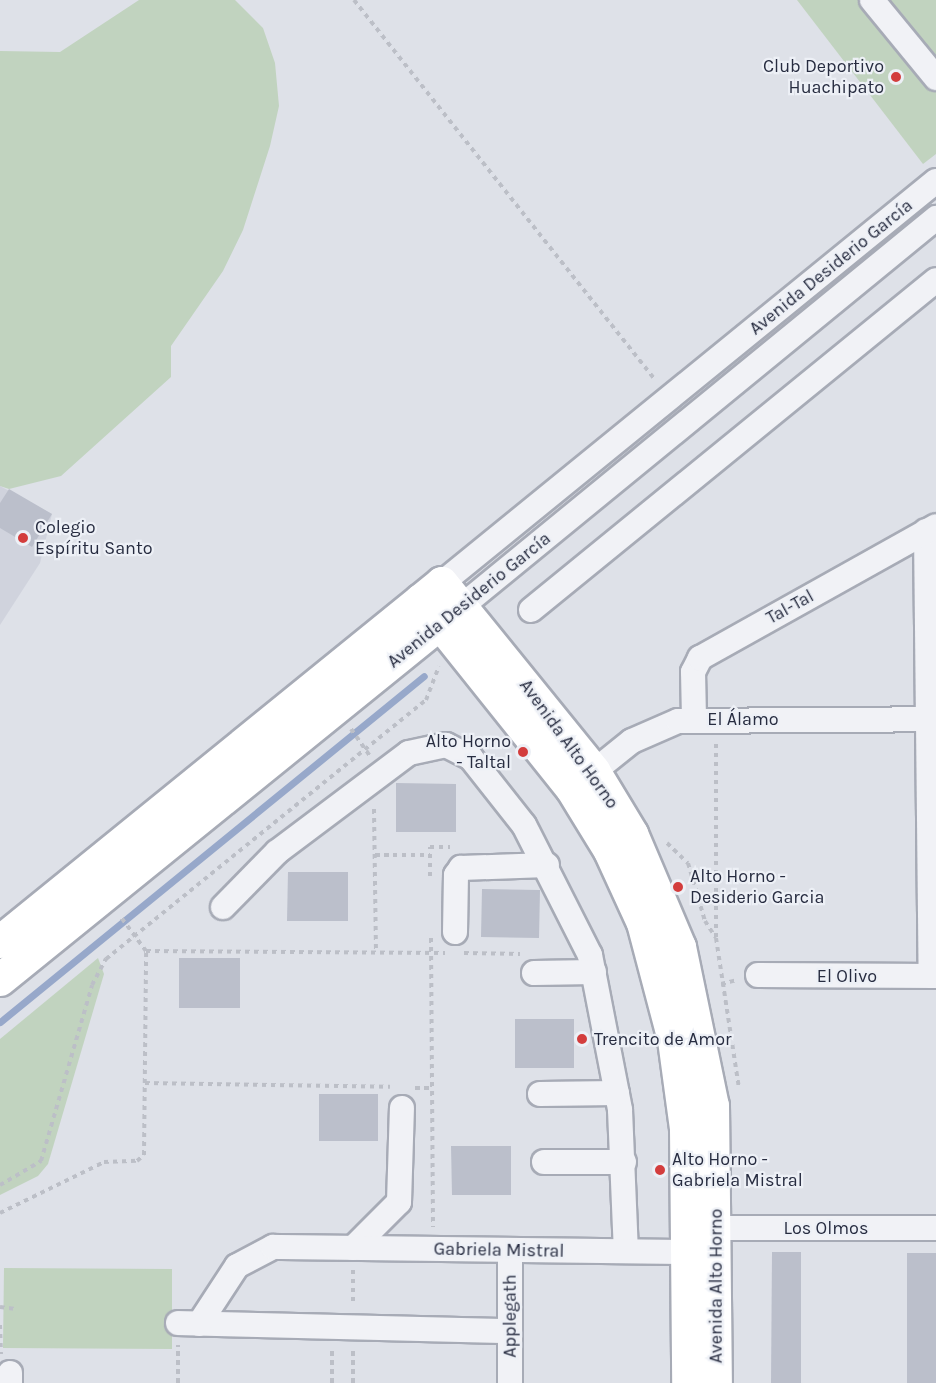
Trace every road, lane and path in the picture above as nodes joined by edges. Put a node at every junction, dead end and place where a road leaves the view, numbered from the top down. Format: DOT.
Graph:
graph roads {
  1 [pos="354,0"];
  2 [pos="872,0"];
  3 [pos="936,78"];
  4 [pos="936,181"];
  5 [pos="936,218"];
  6 [pos="936,280"];
  7 [pos="693,380"];
  8 [pos="670,399"];
  9 [pos="712,401"];
  10 [pos="931,528"];
  11 [pos="441,603"];
  12 [pos="531,610"];
  13 [pos="705,719"];
  14 [pos="931,719"];
  15 [pos="351,730"];
  16 [pos="374,779"];
  17 [pos="583,780"];
  18 [pos="453,847"];
  19 [pos="375,855"];
  20 [pos="430,855"];
  21 [pos="547,865"];
  22 [pos="430,888"];
  23 [pos="95,902"];
  24 [pos="223,907"];
  25 [pos="431,931"];
  26 [pos="455,932"];
  27 [pos="716,938"];
  28 [pos="0,942"];
  29 [pos="146,951"];
  30 [pos="376,953"];
  31 [pos="431,953"];
  32 [pos="534,964"];
  33 [pos="594,972"];
  34 [pos="758,975"];
  35 [pos="934,976"];
  36 [pos="0,980"];
  37 [pos="144,1083"];
  38 [pos="430,1088"];
  39 [pos="617,1093"];
  40 [pos="401,1094"];
  41 [pos="540,1094"];
  42 [pos="544,1162"];
  43 [pos="624,1162"];
  44 [pos="0,1213"];
  45 [pos="716,1228"];
  46 [pos="936,1228"];
  47 [pos="353,1248"];
  48 [pos="433,1249"];
  49 [pos="510,1250"];
  50 [pos="626,1251"];
  51 [pos="689,1252"];
  52 [pos="0,1307"];
  53 [pos="16,1309"];
  54 [pos="188,1324"];
  55 [pos="342,1327"];
  56 [pos="510,1331"];
  57 [pos="178,1383"];
  58 [pos="332,1383"];
  59 [pos="353,1383"];
  60 [pos="510,1383"];
  61 [pos="688,1383"];
  62 [pos="716,1383"];
  1 -- 8 [label="path"];
  2 -- 3 [label="street"];
  4 -- 7 [label="street, Avenida Desiderio García"];
  5 -- 9 [label="street, Avenida Desiderio García"];
  6 -- 12 [label="street"];
  7 -- 8 [label="street, Avenida Desiderio García"];
  7 -- 9 [label="street"];
  8 -- 11 [label="street, Avenida Desiderio García"];
  9 -- 11 [label="street, Avenida Desiderio García"];
  10 -- 13 [label="street, Tal-Tal"];
  10 -- 14 [label="street"];
  11 -- 17 [label="main road, Avenida Alto Horno"];
  11 -- 23 [label="main road, Avenida Desiderio García"];
  13 -- 14 [label="street, El Álamo"];
  13 -- 17 [label="street, El Álamo"];
  13 -- 27 [label="path"];
  14 -- 35 [label="street"];
  15 -- 16 [label="path"];
  16 -- 19 [label="path"];
  16 -- 21 [label="street"];
  16 -- 24 [label="street"];
  17 -- 45 [label="main road, Avenida Alto Horno"];
  17 -- 51 [label="main road, Avenida Alto Horno"];
  18 -- 20 [label="path"];
  19 -- 20 [label="path"];
  19 -- 30 [label="path"];
  20 -- 22 [label="path"];
  21 -- 26 [label="street"];
  21 -- 33 [label="street"];
  23 -- 28 [label="main road, Avenida Desiderio García"];
  23 -- 29 [label="path"];
  23 -- 36 [label="main road, Avenida Desiderio García"];
  25 -- 31 [label="path"];
  29 -- 30 [label="path"];
  29 -- 37 [label="path"];
  30 -- 31 [label="path"];
  31 -- 32 [label="path"];
  31 -- 38 [label="path"];
  32 -- 33 [label="street"];
  33 -- 39 [label="street"];
  34 -- 35 [label="street, El Olivo"];
  37 -- 40 [label="path"];
  37 -- 44 [label="path"];
  38 -- 40 [label="path"];
  38 -- 48 [label="path"];
  39 -- 41 [label="street"];
  39 -- 43 [label="street"];
  40 -- 47 [label="street"];
  42 -- 43 [label="street"];
  43 -- 50 [label="street"];
  45 -- 46 [label="street, Los Olmos"];
  45 -- 51 [label="street"];
  45 -- 62 [label="main road, Avenida Alto Horno"];
  47 -- 48 [label="street, Gabriela Mistral"];
  47 -- 54 [label="street, Gabriela Mistral"];
  47 -- 55 [label="path"];
  48 -- 49 [label="street, Gabriela Mistral"];
  49 -- 50 [label="street, Gabriela Mistral"];
  49 -- 56 [label="street, Applegath"];
  50 -- 51 [label="street, Gabriela Mistral"];
  51 -- 61 [label="main road, Avenida Alto Horno"];
  52 -- 53 [label="path"];
  54 -- 55 [label="street"];
  54 -- 57 [label="path"];
  55 -- 56 [label="street"];
  55 -- 58 [label="path"];
  55 -- 59 [label="path"];
  56 -- 60 [label="street, Applegath"];
}
